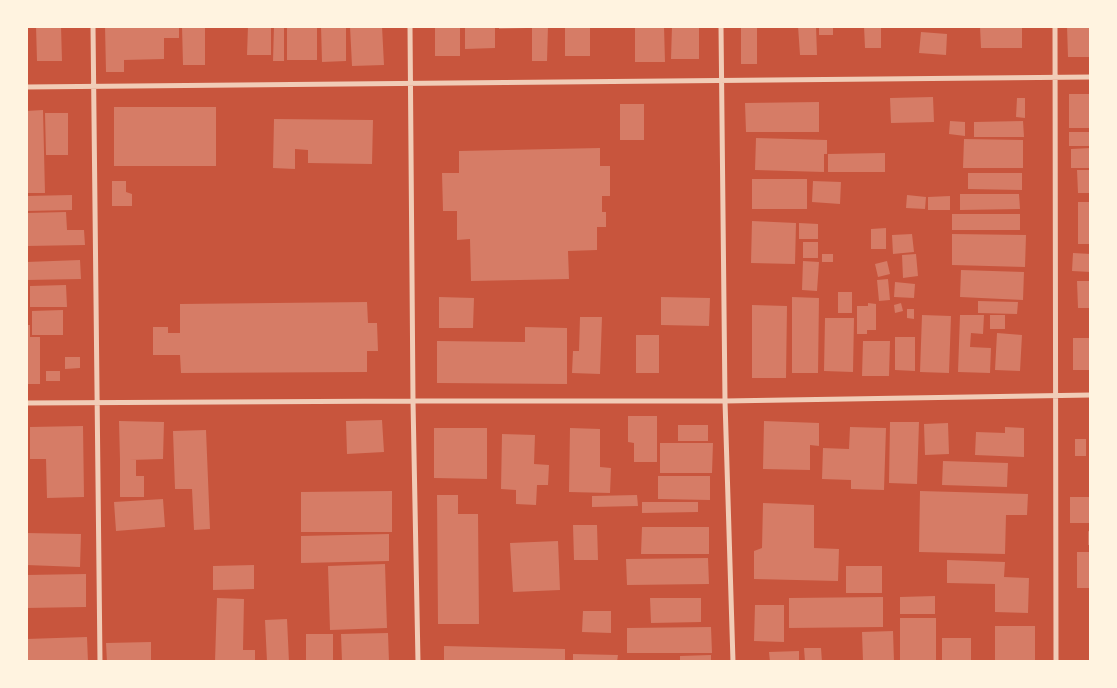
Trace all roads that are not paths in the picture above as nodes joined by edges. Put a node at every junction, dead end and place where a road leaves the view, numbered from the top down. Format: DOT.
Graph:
graph roads {
  1 [pos="94,26"];
  2 [pos="410,26"];
  3 [pos="720,26"];
  4 [pos="1055,26"];
  5 [pos="1091,77"];
  6 [pos="1056,78"];
  7 [pos="721,81"];
  8 [pos="411,83"];
  9 [pos="26,87"];
  10 [pos="94,87"];
  11 [pos="1056,395"];
  12 [pos="1091,395"];
  13 [pos="413,401"];
  14 [pos="725,401"];
  15 [pos="26,403"];
  16 [pos="97,403"];
  17 [pos="100,662"];
  18 [pos="418,662"];
  19 [pos="733,662"];
  20 [pos="1056,662"];
  1 -- 10 [label="street"];
  2 -- 8 [label="street"];
  3 -- 7 [label="street"];
  4 -- 6 [label="street"];
  5 -- 6 [label="street"];
  6 -- 7 [label="street"];
  6 -- 11 [label="street"];
  7 -- 8 [label="street"];
  7 -- 14 [label="street"];
  8 -- 10 [label="street"];
  8 -- 13 [label="street"];
  9 -- 10 [label="street"];
  10 -- 16 [label="street"];
  11 -- 12 [label="street"];
  11 -- 14 [label="street"];
  11 -- 20 [label="street"];
  13 -- 14 [label="street"];
  13 -- 16 [label="street"];
  13 -- 18 [label="street"];
  14 -- 19 [label="street"];
  15 -- 16 [label="street"];
  16 -- 17 [label="street"];
}
